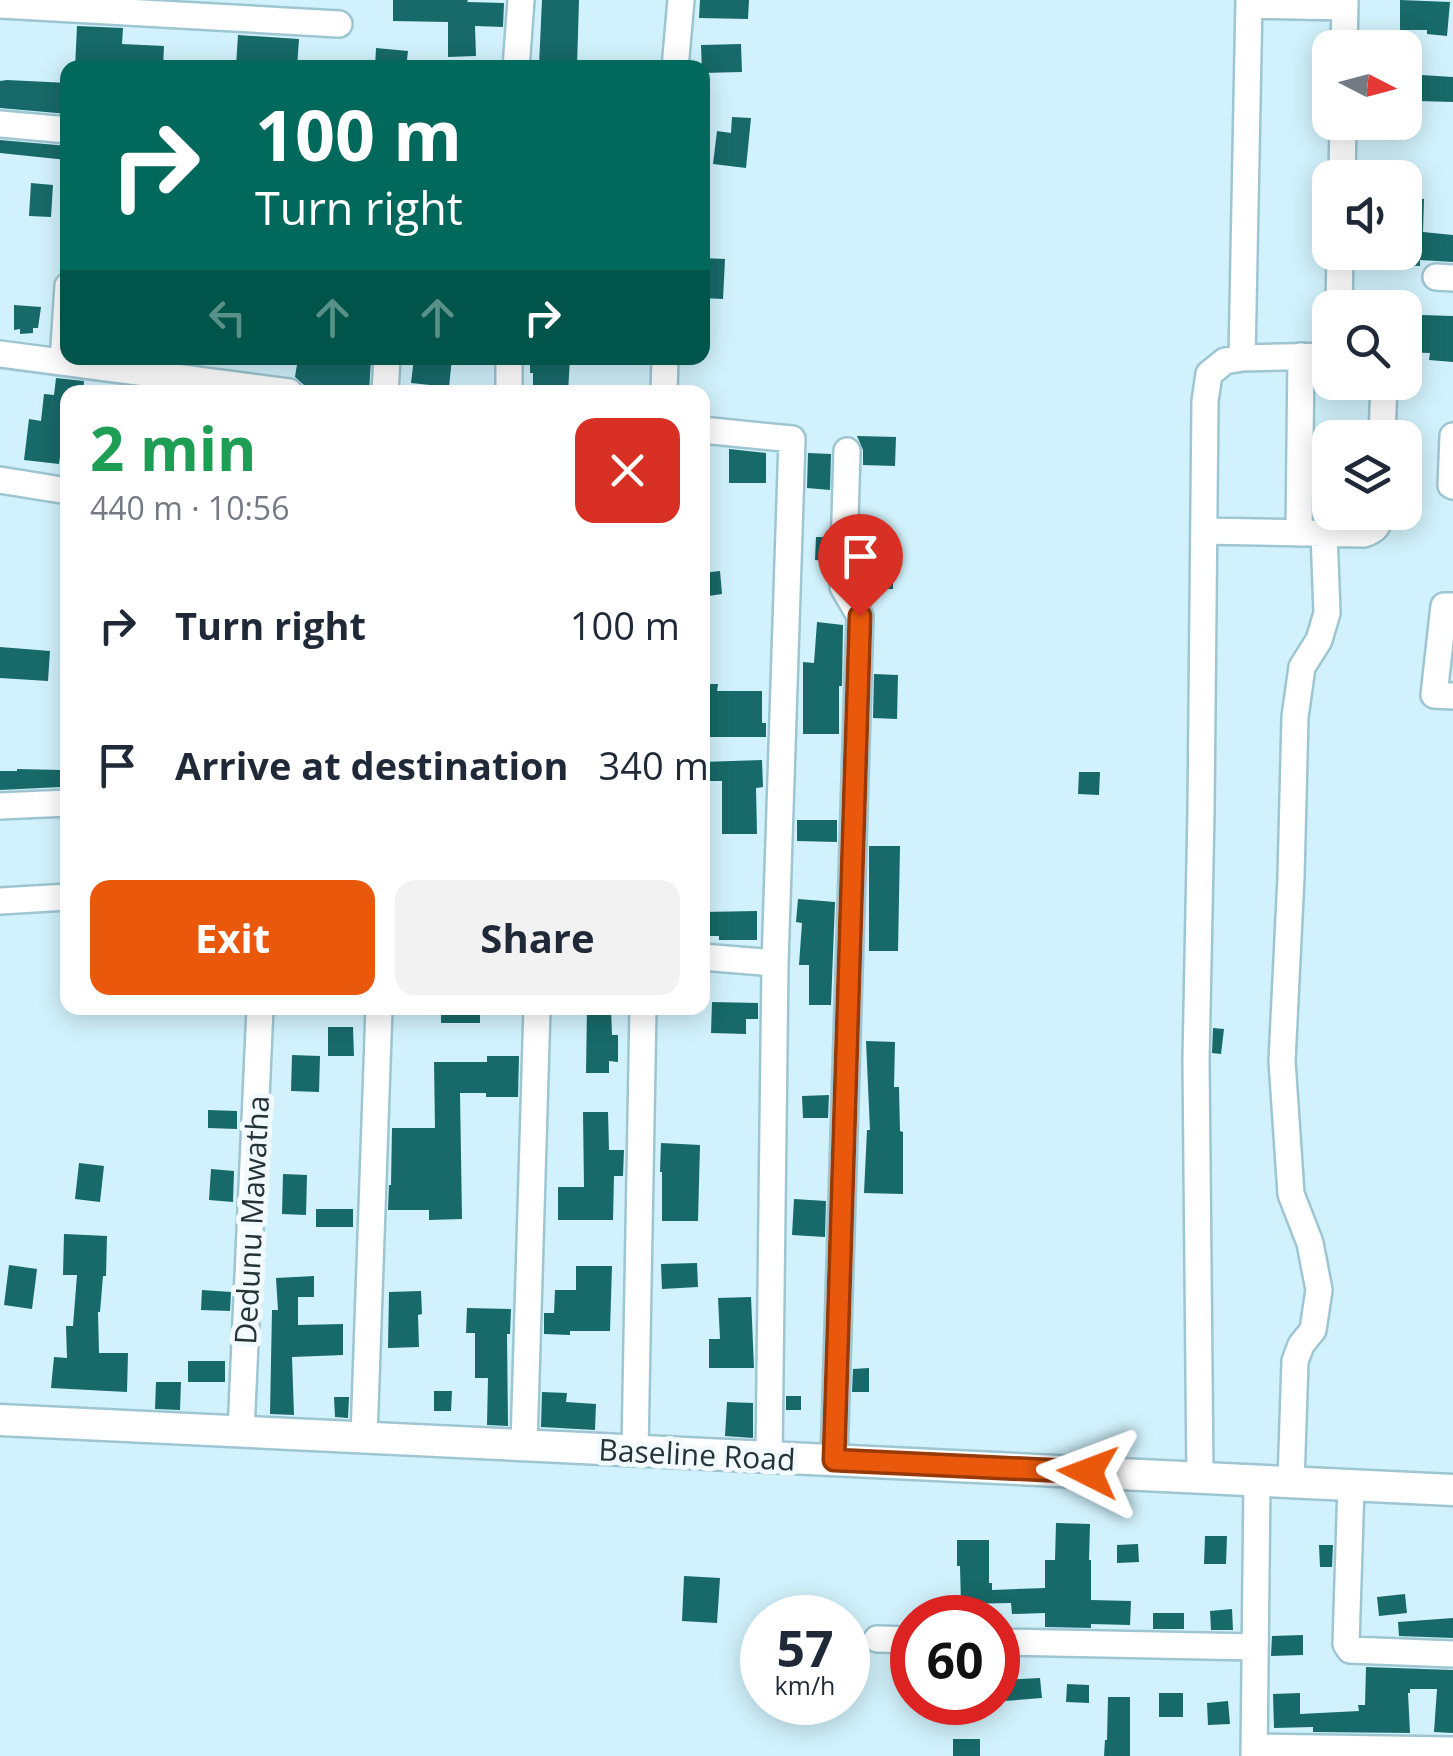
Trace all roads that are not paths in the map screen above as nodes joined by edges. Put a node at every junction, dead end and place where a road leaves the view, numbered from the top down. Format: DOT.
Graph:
graph roads {
  1 [pos="521,0"];
  2 [pos="681,0"];
  3 [pos="1249,2"];
  4 [pos="1345,3"];
  5 [pos="0,6"];
  6 [pos="339,24"];
  7 [pos="1344,30"];
  8 [pos="517,60"];
  9 [pos="677,60"];
  10 [pos="0,124"];
  11 [pos="60,129"];
  12 [pos="0,354"];
  13 [pos="1301,356"];
  14 [pos="1312,356"];
  15 [pos="1242,358"];
  16 [pos="60,362"];
  17 [pos="116,365"];
  18 [pos="170,368"];
  19 [pos="254,385"];
  20 [pos="710,431"];
  21 [pos="1453,436"];
  22 [pos="847,451"];
  23 [pos="0,480"];
  24 [pos="1453,486"];
  25 [pos="60,490"];
  26 [pos="1374,530"];
  27 [pos="1204,531"];
  28 [pos="1312,533"];
  29 [pos="1453,606"];
  30 [pos="1453,696"];
  31 [pos="60,803"];
  32 [pos="0,806"];
  33 [pos="60,897"];
  34 [pos="0,901"];
  35 [pos="710,958"];
  36 [pos="775,963"];
  37 [pos="260,1015"];
  38 [pos="379,1015"];
  39 [pos="537,1015"];
  40 [pos="643,1015"];
  41 [pos="0,1420"];
  42 [pos="241,1432"];
  43 [pos="364,1438"];
  44 [pos="524,1445"];
  45 [pos="635,1451"];
  46 [pos="769,1457"];
  47 [pos="834,1460"];
  48 [pos="1200,1478"];
  49 [pos="1257,1481"];
  50 [pos="1291,1482"];
  51 [pos="1351,1486"];
  52 [pos="1453,1490"];
  53 [pos="877,1640"];
  54 [pos="890,1640"];
  55 [pos="1020,1642"];
  56 [pos="1255,1647"];
  57 [pos="1453,1654"];
  58 [pos="1453,1750"];
  59 [pos="1254,1751"];
  1 -- 8 [label="street"];
  2 -- 9 [label="street"];
  3 -- 4 [label="street"];
  3 -- 15 [label="street"];
  4 -- 7 [label="street"];
  5 -- 6 [label="street"];
  10 -- 11 [label="street"];
  12 -- 16 [label="street"];
  13 -- 14 [label="street"];
  13 -- 15 [label="street"];
  13 -- 28 [label="street"];
  15 -- 27 [label="street"];
  17 -- 18 [label="street"];
  18 -- 19 [label="street"];
  20 -- 36 [label="street"];
  21 -- 24 [label="street"];
  22 -- 47 [label="street"];
  23 -- 25 [label="street"];
  26 -- 28 [label="street"];
  27 -- 28 [label="street"];
  27 -- 48 [label="street"];
  28 -- 50 [label="street"];
  29 -- 30 [label="street"];
  31 -- 32 [label="street"];
  33 -- 34 [label="street"];
  35 -- 36 [label="street"];
  36 -- 46 [label="street"];
  37 -- 42 [label="street, Dedunu Mawatha"];
  38 -- 43 [label="street"];
  39 -- 44 [label="street"];
  40 -- 45 [label="street"];
  41 -- 42 [label="main road, Baseline Road"];
  42 -- 43 [label="main road, Baseline Road"];
  43 -- 44 [label="main road, Baseline Road"];
  44 -- 45 [label="main road, Baseline Road"];
  45 -- 46 [label="main road, Baseline Road"];
  46 -- 47 [label="main road, Baseline Road"];
  47 -- 48 [label="main road, Baseline Road"];
  48 -- 49 [label="main road, Baseline Road"];
  49 -- 50 [label="main road, Baseline Road"];
  49 -- 56 [label="street"];
  50 -- 51 [label="main road, Baseline Road"];
  51 -- 52 [label="main road, Baseline Road"];
  51 -- 57 [label="street"];
  53 -- 54 [label="street"];
  55 -- 56 [label="street"];
  56 -- 59 [label="street"];
  58 -- 59 [label="street"];
}
